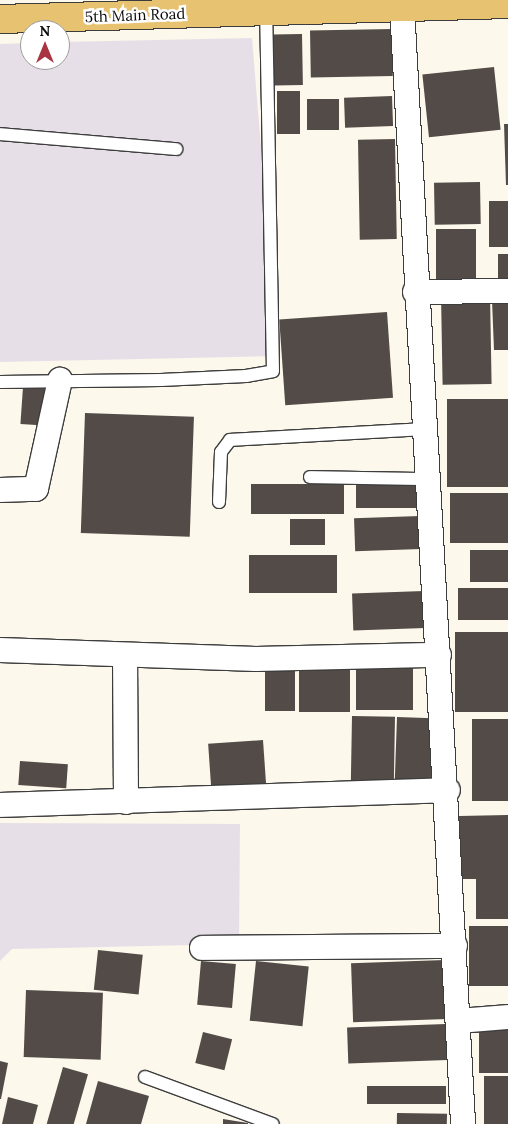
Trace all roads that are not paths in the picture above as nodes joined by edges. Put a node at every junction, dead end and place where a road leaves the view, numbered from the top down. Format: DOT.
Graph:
graph roads {
  1 [pos="508,4"];
  2 [pos="402,7"];
  3 [pos="123,8"];
  4 [pos="266,11"];
  5 [pos="1,19"];
  6 [pos="0,134"];
  7 [pos="176,149"];
  8 [pos="508,291"];
  9 [pos="415,292"];
  10 [pos="60,380"];
  11 [pos="0,382"];
  12 [pos="424,429"];
  13 [pos="310,478"];
  14 [pos="428,479"];
  15 [pos="0,490"];
  16 [pos="219,502"];
  17 [pos="0,650"];
  18 [pos="125,654"];
  19 [pos="439,654"];
  20 [pos="448,790"];
  21 [pos="126,802"];
  22 [pos="0,805"];
  23 [pos="455,946"];
  24 [pos="202,948"];
  25 [pos="508,1017"];
  26 [pos="458,1021"];
  27 [pos="145,1078"];
  28 [pos="272,1124"];
  29 [pos="463,1124"];
  1 -- 2 [label="main road, 5th Main Road"];
  2 -- 4 [label="main road, 5th Main Road"];
  2 -- 9 [label="street"];
  3 -- 4 [label="main road, 5th Main Road"];
  3 -- 5 [label="main road, 5th Main Road"];
  4 -- 10 [label="lane"];
  6 -- 7 [label="lane"];
  8 -- 9 [label="street"];
  9 -- 12 [label="street"];
  10 -- 11 [label="lane"];
  10 -- 15 [label="street"];
  12 -- 14 [label="street"];
  12 -- 16 [label="lane"];
  13 -- 14 [label="lane"];
  14 -- 19 [label="street"];
  17 -- 18 [label="street"];
  18 -- 19 [label="street"];
  18 -- 21 [label="street"];
  19 -- 20 [label="street"];
  20 -- 21 [label="street"];
  20 -- 23 [label="street"];
  21 -- 22 [label="street"];
  23 -- 24 [label="street"];
  23 -- 26 [label="street"];
  25 -- 26 [label="street"];
  26 -- 29 [label="street"];
  27 -- 28 [label="lane"];
}
